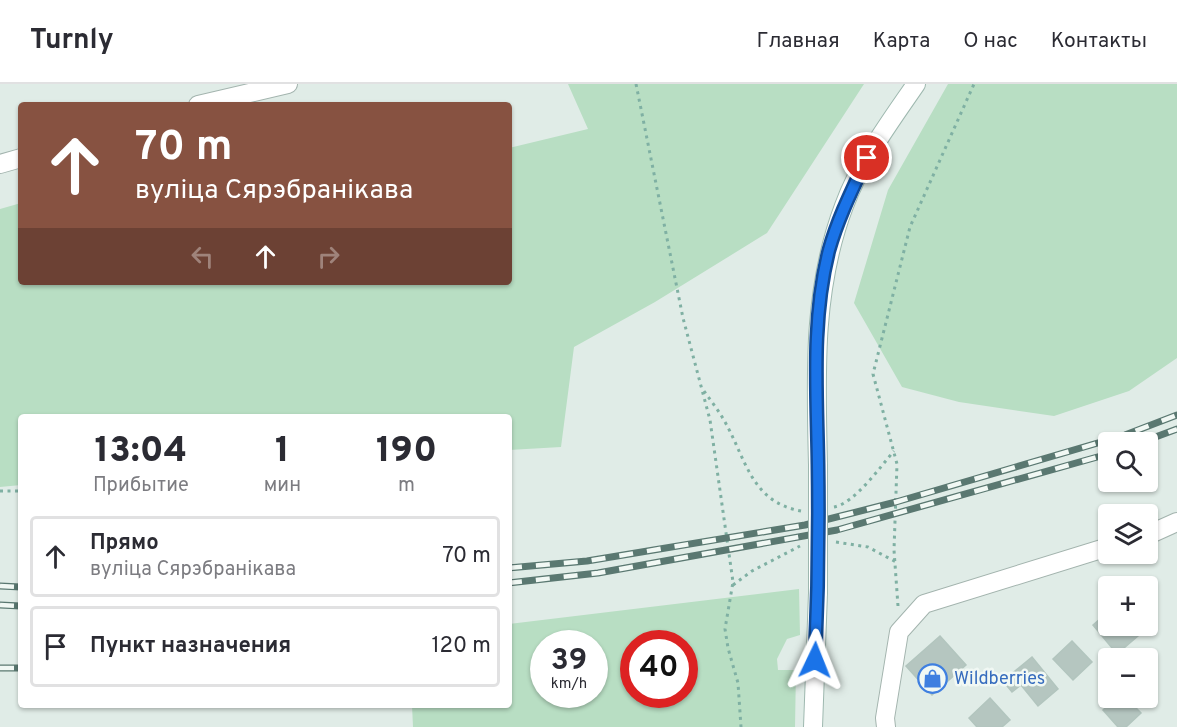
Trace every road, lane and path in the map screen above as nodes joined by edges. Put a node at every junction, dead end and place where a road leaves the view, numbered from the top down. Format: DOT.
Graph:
graph roads {
  1 [pos="288,84"];
  2 [pos="636,84"];
  3 [pos="916,84"];
  4 [pos="974,84"];
  5 [pos="211,102"];
  6 [pos="18,159"];
  7 [pos="0,164"];
  8 [pos="701,387"];
  9 [pos="894,451"];
  10 [pos="0,491"];
  11 [pos="18,491"];
  12 [pos="831,507"];
  13 [pos="808,512"];
  14 [pos="1177,522"];
  15 [pos="1158,531"];
  16 [pos="1098,550"];
  17 [pos="899,632"];
  18 [pos="741,727"];
  19 [pos="813,727"];
  20 [pos="886,727"];
  1 -- 5 [label="street"];
  2 -- 8 [label="path"];
  3 -- 19 [label="street, bridge"];
  4 -- 9 [label="path"];
  6 -- 7 [label="street"];
  8 -- 13 [label="path"];
  8 -- 18 [label="path"];
  9 -- 12 [label="path"];
  9 -- 17 [label="path"];
  10 -- 11 [label="path"];
  14 -- 15 [label="street"];
  16 -- 17 [label="street"];
  17 -- 20 [label="street"];
}
